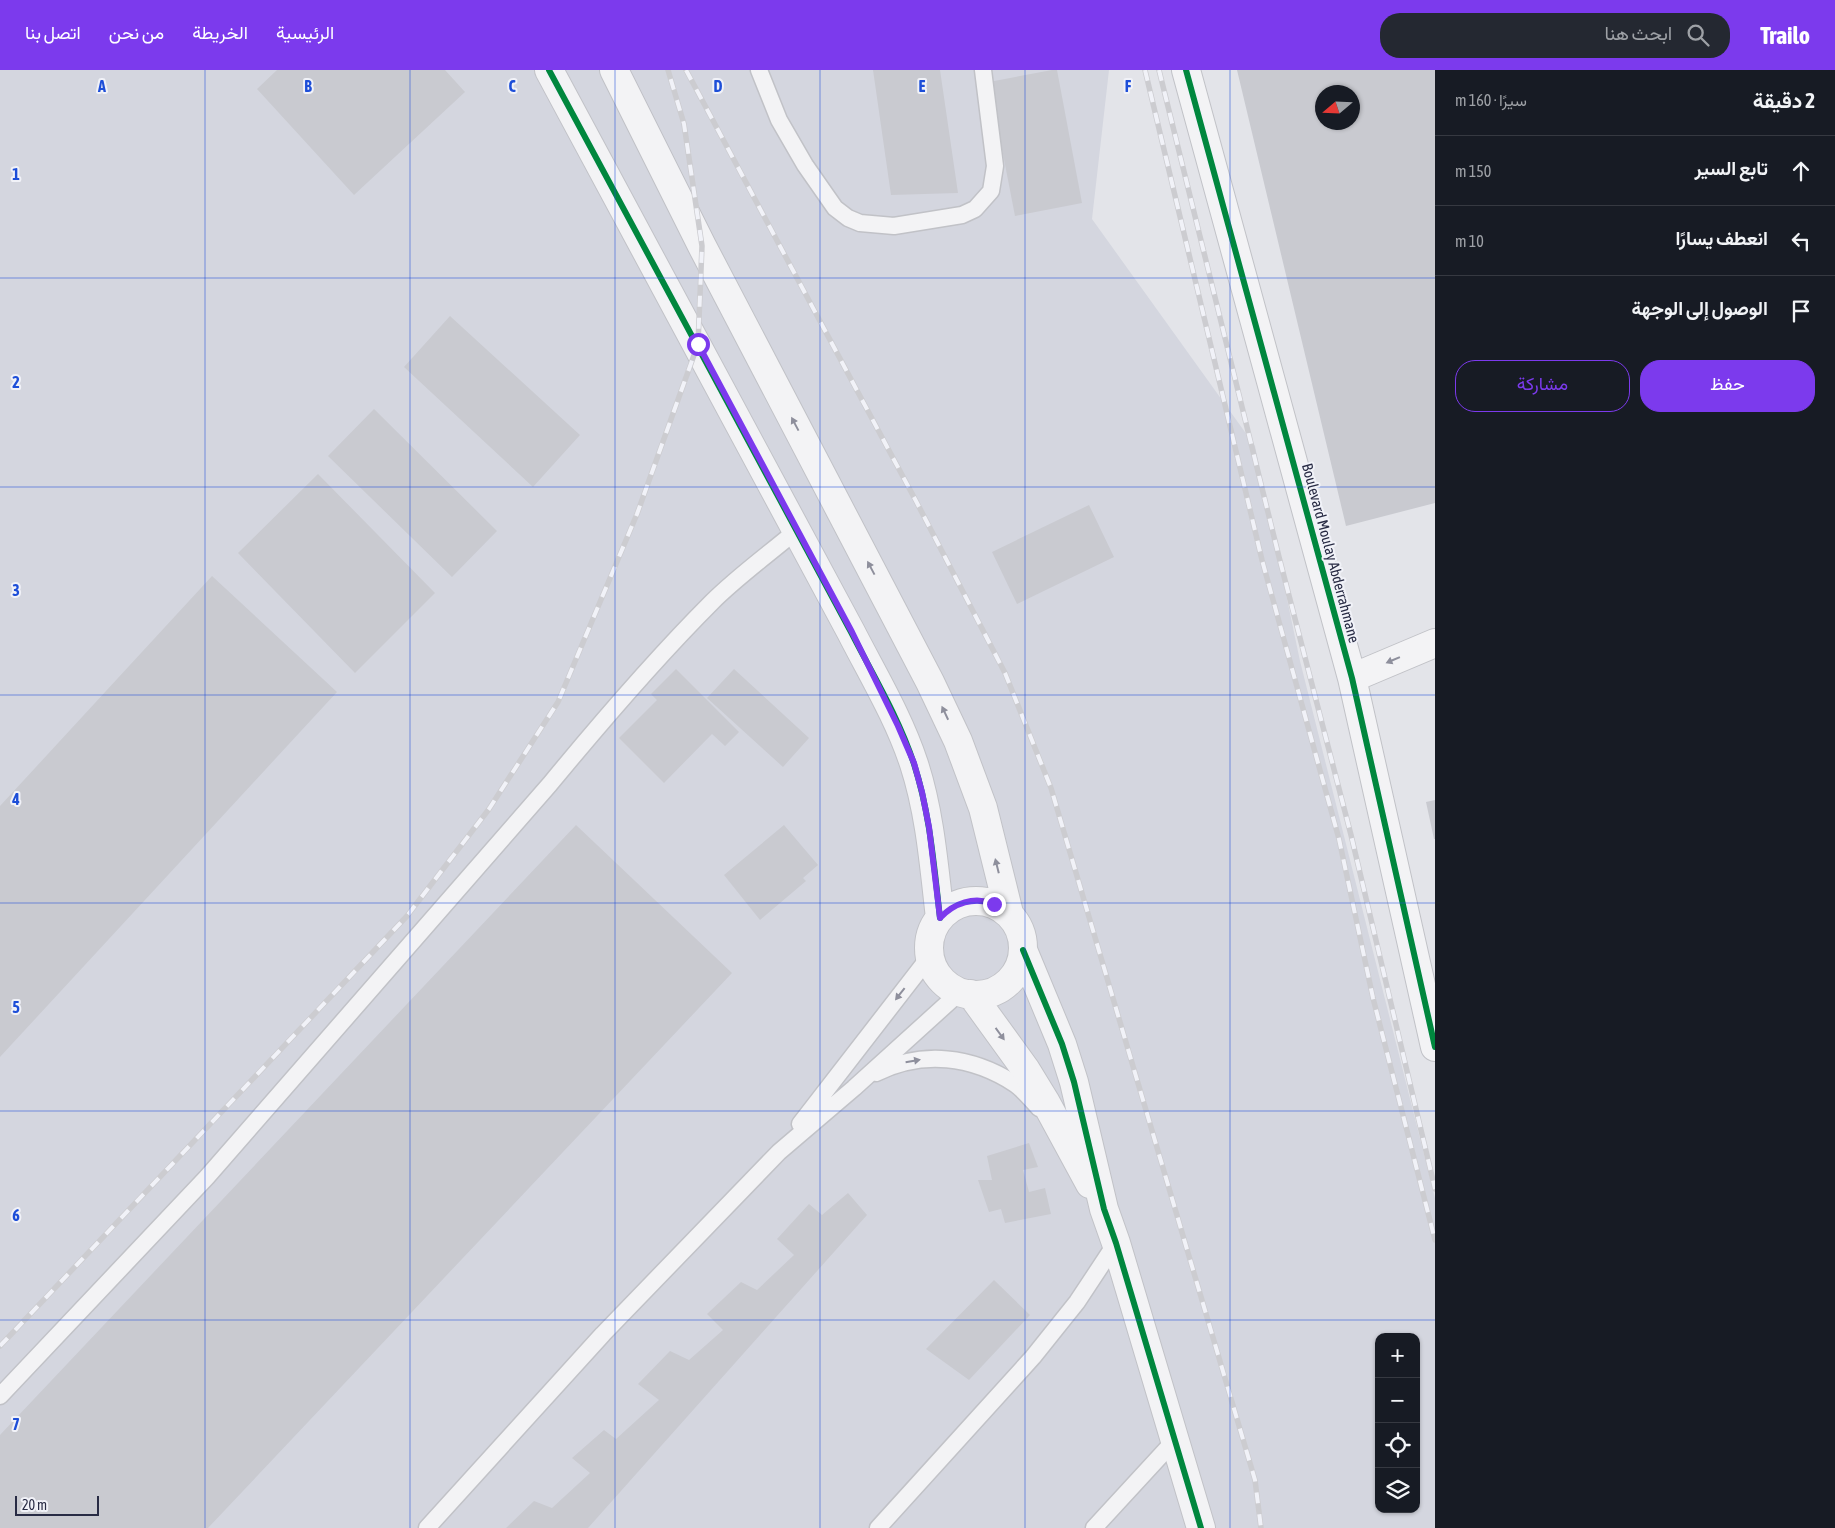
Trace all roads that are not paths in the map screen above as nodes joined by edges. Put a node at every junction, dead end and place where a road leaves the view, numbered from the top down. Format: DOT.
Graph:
graph roads {
  1 [pos="549,70"];
  2 [pos="614,70"];
  3 [pos="759,70"];
  4 [pos="983,70"];
  5 [pos="1186,70"];
  6 [pos="797,530"];
  7 [pos="1435,643"];
  8 [pos="1352,678"];
  9 [pos="1009,913"];
  10 [pos="940,918"];
  11 [pos="1024,950"];
  12 [pos="930,956"];
  13 [pos="966,993"];
  14 [pos="1435,1047"];
  15 [pos="854,1088"];
  16 [pos="1064,1138"];
  17 [pos="779,1152"];
  18 [pos="1104,1209"];
  19 [pos="1116,1242"];
  20 [pos="0,1396"];
  21 [pos="1175,1440"];
  22 [pos="427,1528"];
  23 [pos="878,1528"];
  24 [pos="1094,1528"];
  25 [pos="1201,1528"];
  1 -- 6 [label="street"];
  9 -- 2 [label="street, one-way"];
  3 -- 4 [label="lane"];
  5 -- 8 [label="street, Boulevard Moulay Abderrahmane"];
  6 -- 10 [label="street"];
  6 -- 20 [label="lane"];
  7 -- 8 [label="street, one-way"];
  8 -- 14 [label="street, Boulevard Moulay Abderrahmane"];
  9 -- 10 [label="street"];
  9 -- 11 [label="street"];
  10 -- 12 [label="street"];
  11 -- 13 [label="street"];
  11 -- 18 [label="street"];
  12 -- 13 [label="street"];
  12 -- 17 [label="lane, one-way"];
  13 -- 15 [label="lane"];
  13 -- 16 [label="street, one-way"];
  15 -- 16 [label="lane, one-way"];
  15 -- 17 [label="lane"];
  16 -- 18 [label="street"];
  17 -- 22 [label="lane"];
  18 -- 19 [label="street"];
  19 -- 21 [label="street"];
  19 -- 23 [label="lane"];
  21 -- 24 [label="lane"];
  21 -- 25 [label="street"];
}
